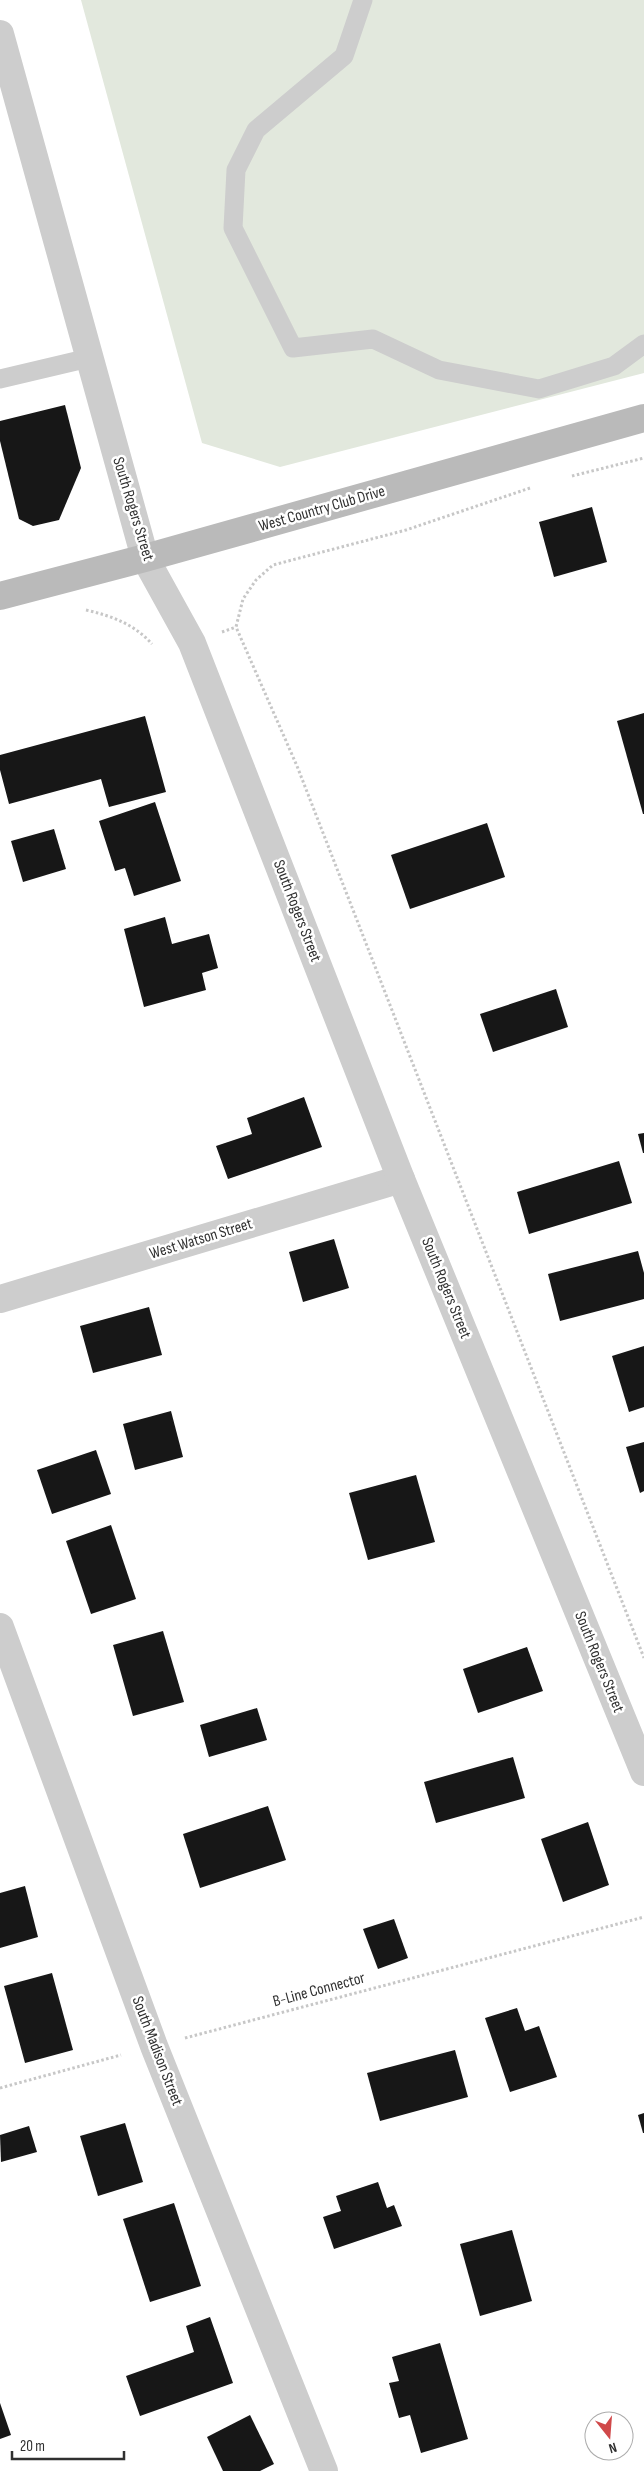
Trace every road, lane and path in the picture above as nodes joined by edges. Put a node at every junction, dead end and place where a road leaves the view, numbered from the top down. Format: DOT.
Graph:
graph roads {
  1 [pos="363,0"];
  2 [pos="0,34"];
  3 [pos="644,344"];
  4 [pos="90,358"];
  5 [pos="0,379"];
  6 [pos="644,418"];
  7 [pos="644,458"];
  8 [pos="570,476"];
  9 [pos="534,486"];
  10 [pos="145,558"];
  11 [pos="0,596"];
  12 [pos="80,608"];
  13 [pos="236,627"];
  14 [pos="192,643"];
  15 [pos="401,1179"];
  16 [pos="0,1300"];
  17 [pos="0,1627"];
  18 [pos="644,1658"];
  19 [pos="644,1772"];
  20 [pos="644,1917"];
  21 [pos="154,2046"];
  22 [pos="0,2088"];
  23 [pos="324,2471"];
  1 -- 3 [label="lane"];
  2 -- 4 [label="street, South Rogers Street"];
  4 -- 5 [label="lane"];
  4 -- 10 [label="street, South Rogers Street"];
  6 -- 10 [label="main road, West Country Club Drive"];
  7 -- 8 [label="path"];
  9 -- 13 [label="path"];
  10 -- 11 [label="main road, West Country Club Drive"];
  10 -- 14 [label="street, South Rogers Street"];
  12 -- 14 [label="path"];
  13 -- 14 [label="path"];
  13 -- 18 [label="path"];
  14 -- 15 [label="street, South Rogers Street"];
  15 -- 16 [label="street, West Watson Street"];
  15 -- 19 [label="street, South Rogers Street"];
  17 -- 21 [label="street, South Madison Street"];
  20 -- 21 [label="path, B-Line Connector"];
  21 -- 22 [label="path, B-Line Connector"];
  21 -- 23 [label="street, South Madison Street"];
}
